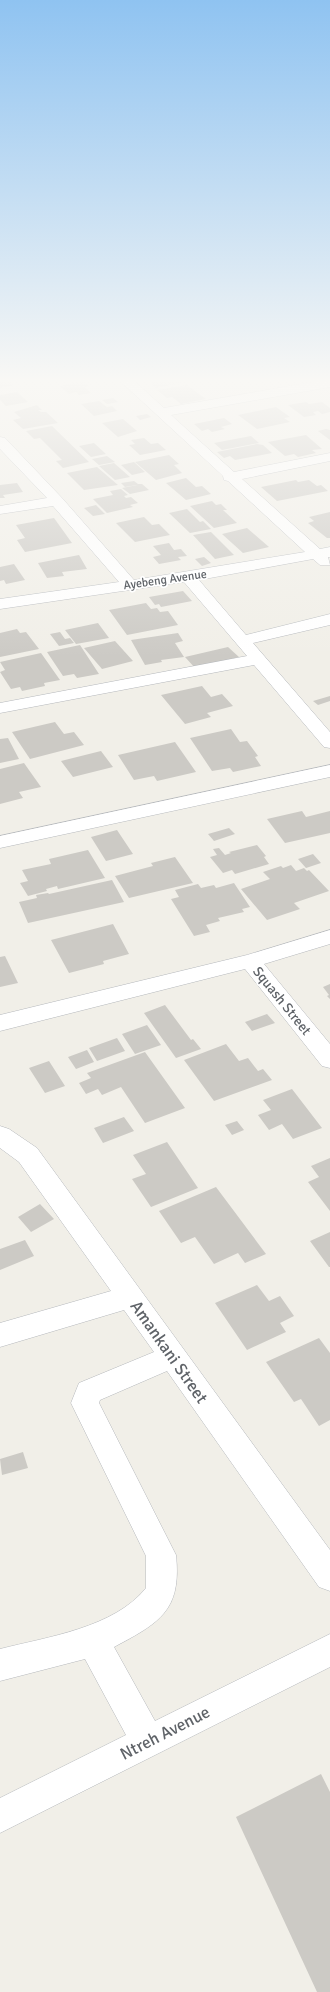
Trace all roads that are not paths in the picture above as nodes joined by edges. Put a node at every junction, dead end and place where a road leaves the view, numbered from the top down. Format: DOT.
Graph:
graph roads {
  1 [pos="28,471"];
  2 [pos="222,471"];
  3 [pos="260,471"];
  4 [pos="229,477"];
  5 [pos="57,501"];
  6 [pos="0,510"];
  7 [pos="323,554"];
  8 [pos="330,567"];
  9 [pos="188,577"];
  10 [pos="130,585"];
  11 [pos="0,604"];
  12 [pos="330,619"];
  13 [pos="241,641"];
  14 [pos="258,659"];
  15 [pos="0,708"];
  16 [pos="330,743"];
  17 [pos="330,771"];
  18 [pos="0,842"];
  19 [pos="330,937"];
  20 [pos="250,961"];
  21 [pos="0,1023"];
  22 [pos="330,1060"];
  23 [pos="0,1135"];
  24 [pos="130,1297"];
  25 [pos="0,1334"];
  26 [pos="171,1357"];
  27 [pos="330,1576"];
  28 [pos="93,1641"];
  29 [pos="330,1650"];
  30 [pos="0,1665"];
  31 [pos="148,1742"];
  32 [pos="0,1816"];
  1 -- 5 [label="street"];
  2 -- 4 [label="street"];
  3 -- 4 [label="street"];
  4 -- 7 [label="street"];
  5 -- 6 [label="street"];
  5 -- 10 [label="street"];
  7 -- 8 [label="street"];
  7 -- 9 [label="street, Ayebeng Avenue"];
  9 -- 10 [label="street, Ayebeng Avenue"];
  9 -- 13 [label="street"];
  10 -- 11 [label="street, Ayebeng Avenue"];
  12 -- 13 [label="street"];
  13 -- 14 [label="street"];
  14 -- 15 [label="street"];
  14 -- 16 [label="street"];
  17 -- 18 [label="street"];
  19 -- 20 [label="street"];
  20 -- 21 [label="street"];
  20 -- 22 [label="street, Squash Street"];
  23 -- 24 [label="street, Amankani Street"];
  24 -- 25 [label="street"];
  24 -- 26 [label="street, Amankani Street"];
  26 -- 27 [label="street, Amankani Street"];
  26 -- 28 [label="street"];
  28 -- 30 [label="street"];
  28 -- 31 [label="street"];
  29 -- 31 [label="street, Ntreh Avenue"];
  31 -- 32 [label="street, Ntreh Avenue"];
}
